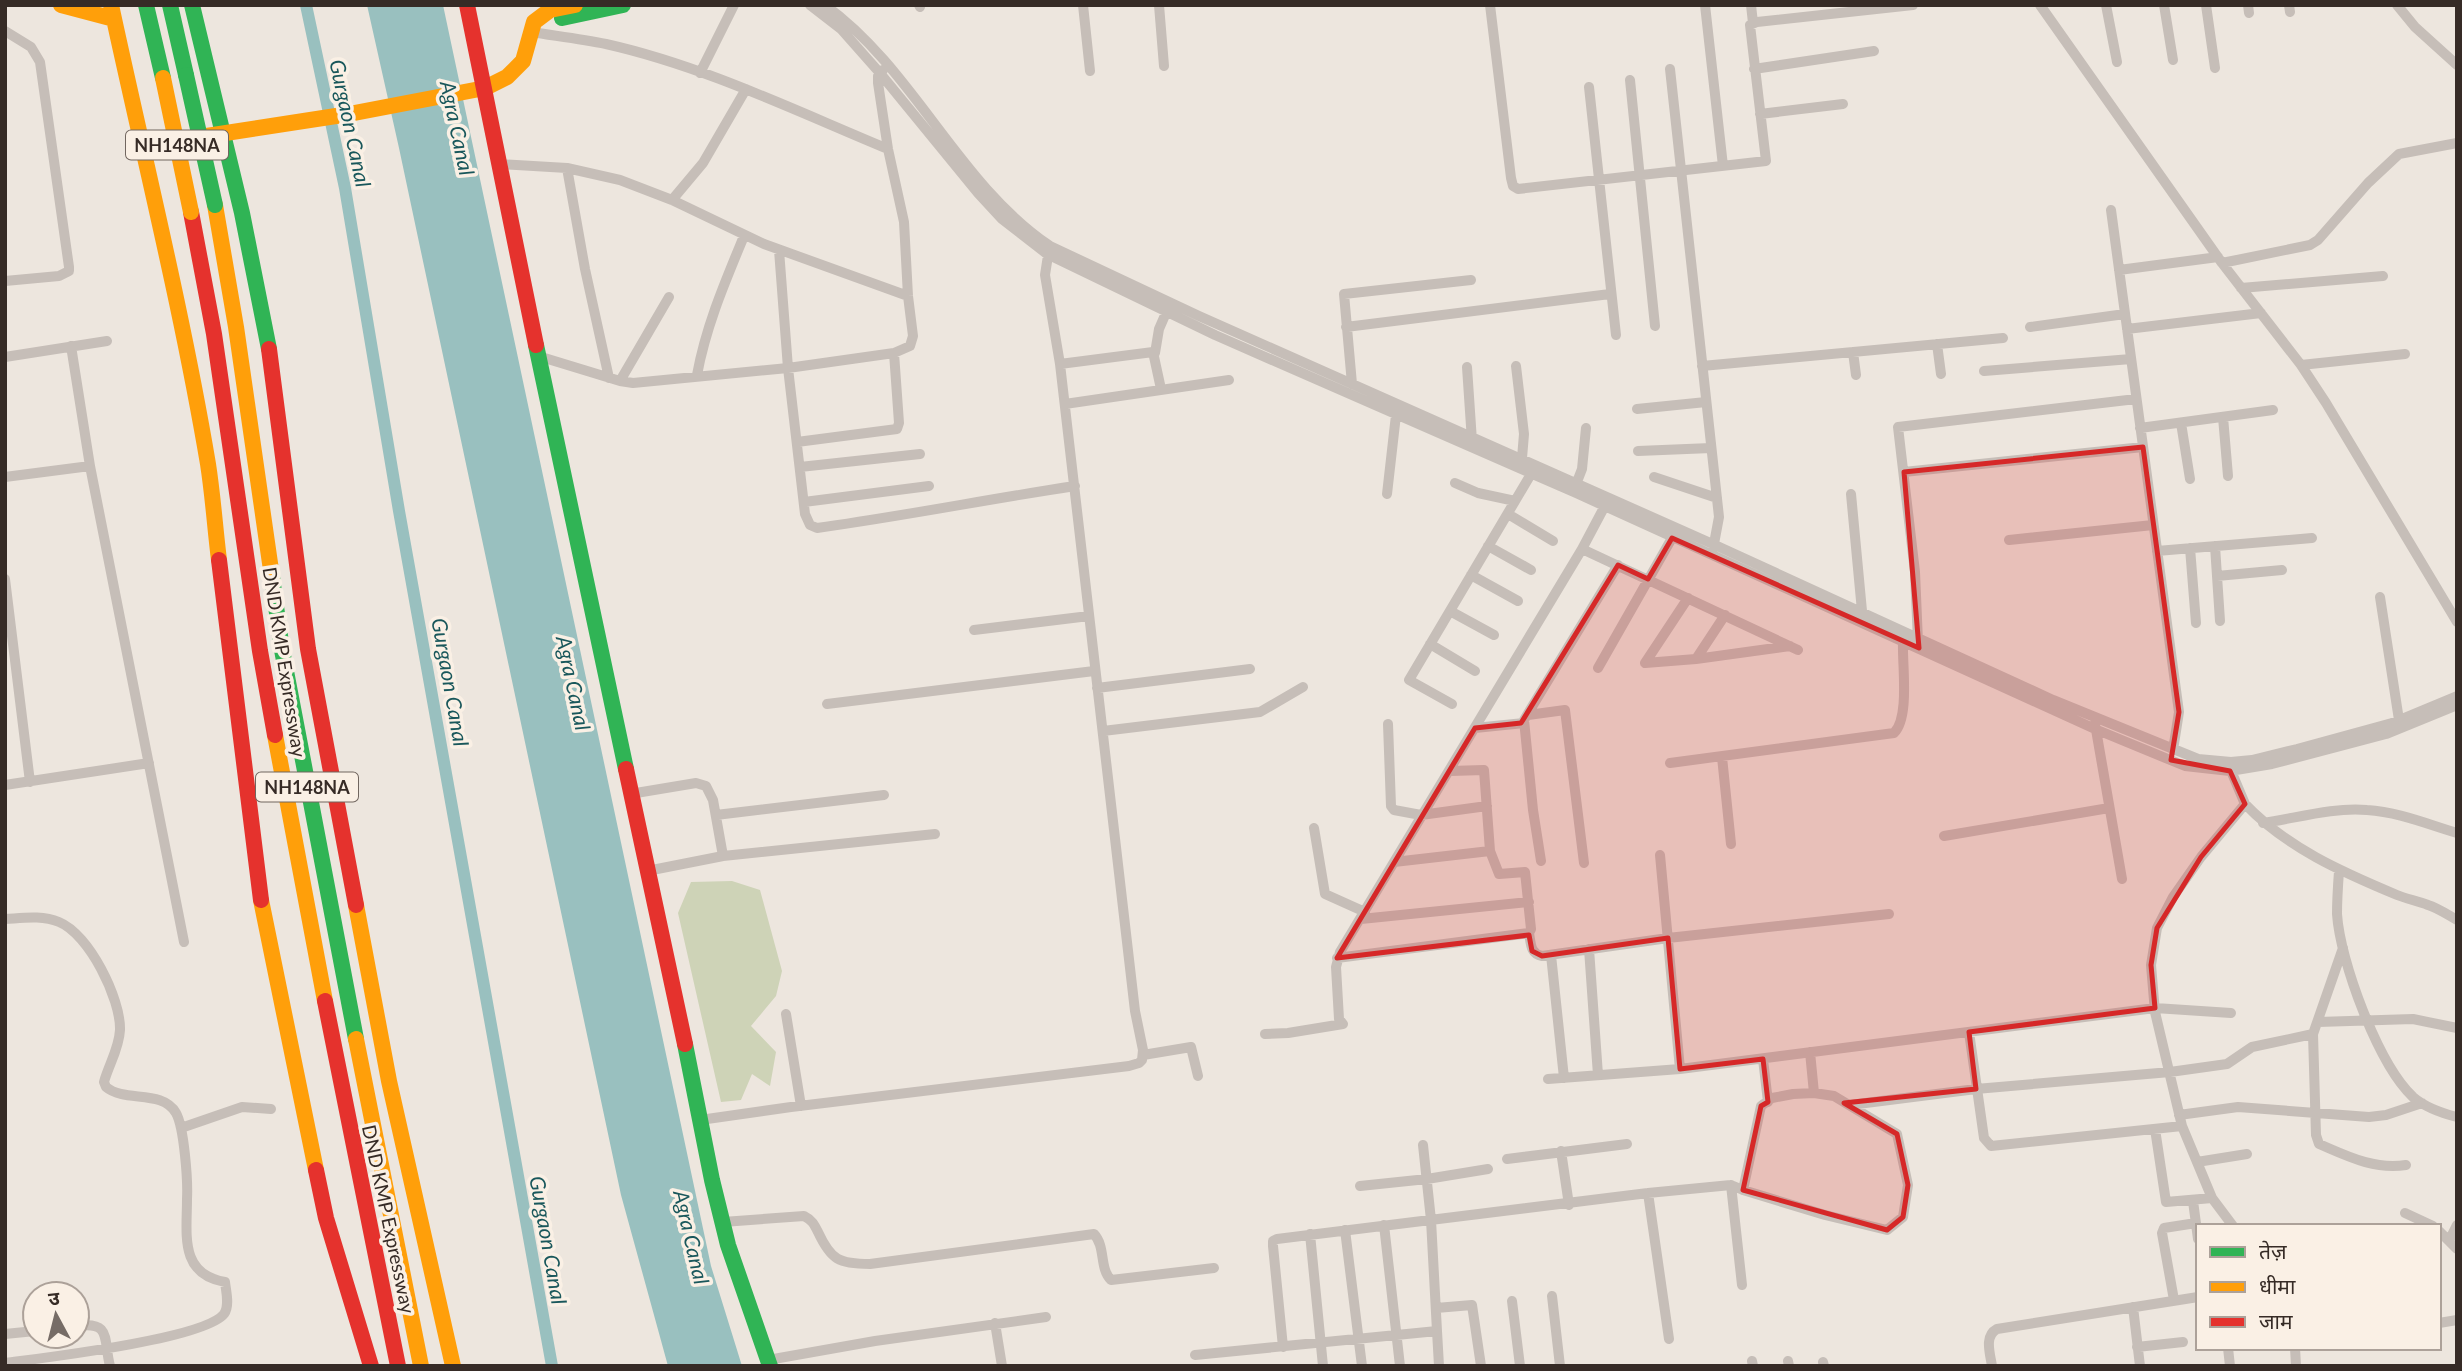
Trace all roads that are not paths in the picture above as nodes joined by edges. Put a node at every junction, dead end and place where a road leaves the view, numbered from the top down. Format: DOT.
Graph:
graph roads {
  1 [pos="61,5"];
  2 [pos="146,5"];
  3 [pos="170,5"];
  4 [pos="192,5"];
  5 [pos="467,5"];
  6 [pos="575,5"];
  7 [pos="623,5"];
  8 [pos="734,5"];
  9 [pos="810,5"];
  10 [pos="825,5"];
  11 [pos="1083,5"];
  12 [pos="1159,5"];
  13 [pos="1490,5"];
  14 [pos="1705,5"];
  15 [pos="1751,5"];
  16 [pos="1913,5"];
  17 [pos="2040,5"];
  18 [pos="2106,5"];
  19 [pos="2165,5"];
  20 [pos="2206,5"];
  21 [pos="2400,6"];
  22 [pos="113,12"];
  23 [pos="542,13"];
  24 [pos="1754,23"];
  25 [pos="5,31"];
  26 [pos="531,32"];
  27 [pos="1874,51"];
  28 [pos="2173,60"];
  29 [pos="2117,62"];
  30 [pos="2457,65"];
  31 [pos="1164,66"];
  32 [pos="2215,68"];
  33 [pos="883,69"];
  34 [pos="1670,69"];
  35 [pos="1754,69"];
  36 [pos="1090,71"];
  37 [pos="700,73"];
  38 [pos="1630,80"];
  39 [pos="485,88"];
  40 [pos="1589,88"];
  41 [pos="746,89"];
  42 [pos="1843,104"];
  43 [pos="1759,114"];
  44 [pos="223,134"];
  45 [pos="2457,143"];
  46 [pos="141,146"];
  47 [pos="888,149"];
  48 [pos="499,164"];
  49 [pos="1723,166"];
  50 [pos="567,168"];
  51 [pos="1681,170"];
  52 [pos="1639,175"];
  53 [pos="1598,180"];
  54 [pos="672,200"];
  55 [pos="2110,210"];
  56 [pos="744,236"];
  57 [pos="779,250"];
  58 [pos="1049,250"];
  59 [pos="2220,260"];
  60 [pos="2119,270"];
  61 [pos="2383,276"];
  62 [pos="1471,280"];
  63 [pos="5,281"];
  64 [pos="2241,288"];
  65 [pos="1611,295"];
  66 [pos="908,296"];
  67 [pos="669,297"];
  68 [pos="1169,307"];
  69 [pos="2261,313"];
  70 [pos="2125,314"];
  71 [pos="1655,326"];
  72 [pos="1346,327"];
  73 [pos="2030,327"];
  74 [pos="2127,329"];
  75 [pos="1616,335"];
  76 [pos="2003,338"];
  77 [pos="107,341"];
  78 [pos="1937,344"];
  79 [pos="71,346"];
  80 [pos="1853,352"];
  81 [pos="894,353"];
  82 [pos="1155,353"];
  83 [pos="2404,354"];
  84 [pos="5,356"];
  85 [pos="538,356"];
  86 [pos="2131,359"];
  87 [pos="1060,364"];
  88 [pos="2301,365"];
  89 [pos="1516,366"];
  90 [pos="1702,366"];
  91 [pos="1467,367"];
  92 [pos="788,368"];
  93 [pos="1984,372"];
  94 [pos="1941,374"];
  95 [pos="697,375"];
  96 [pos="1856,376"];
  97 [pos="614,379"];
  98 [pos="1229,380"];
  99 [pos="1339,384"];
  100 [pos="1352,384"];
  101 [pos="1161,389"];
  102 [pos="2136,399"];
  103 [pos="1706,402"];
  104 [pos="1065,404"];
  105 [pos="1637,409"];
  106 [pos="2273,410"];
  107 [pos="1402,413"];
  108 [pos="2223,418"];
  109 [pos="2181,423"];
  110 [pos="1586,428"];
  111 [pos="2140,428"];
  112 [pos="797,442"];
  113 [pos="1472,443"];
  114 [pos="2143,447"];
  115 [pos="1711,448"];
  116 [pos="1637,451"];
  117 [pos="919,454"];
  118 [pos="1522,458"];
  119 [pos="90,466"];
  120 [pos="800,467"];
  121 [pos="1534,469"];
  122 [pos="1904,472"];
  123 [pos="2228,476"];
  124 [pos="5,477"];
  125 [pos="1654,477"];
  126 [pos="2190,479"];
  127 [pos="1455,482"];
  128 [pos="929,486"];
  129 [pos="1075,486"];
  130 [pos="1575,487"];
  131 [pos="1387,494"];
  132 [pos="1851,494"];
  133 [pos="1717,498"];
  134 [pos="1515,501"];
  135 [pos="804,502"];
  136 [pos="1607,502"];
  137 [pos="1507,514"];
  138 [pos="2153,525"];
  139 [pos="1672,538"];
  140 [pos="2312,538"];
  141 [pos="2009,540"];
  142 [pos="1553,541"];
  143 [pos="1488,546"];
  144 [pos="2215,546"];
  145 [pos="2190,548"];
  146 [pos="1582,549"];
  147 [pos="1713,550"];
  148 [pos="2157,551"];
  149 [pos="1618,565"];
  150 [pos="1531,570"];
  151 [pos="2281,570"];
  152 [pos="1471,575"];
  153 [pos="2217,576"];
  154 [pos="5,579"];
  155 [pos="1648,579"];
  156 [pos="2380,597"];
  157 [pos="1688,598"];
  158 [pos="1518,601"];
  159 [pos="1450,611"];
  160 [pos="1855,612"];
  161 [pos="1725,615"];
  162 [pos="1089,616"];
  163 [pos="2220,621"];
  164 [pos="2457,622"];
  165 [pos="2196,623"];
  166 [pos="974,630"];
  167 [pos="1494,635"];
  168 [pos="1903,642"];
  169 [pos="1918,643"];
  170 [pos="1430,644"];
  171 [pos="1696,659"];
  172 [pos="1598,668"];
  173 [pos="1251,669"];
  174 [pos="1094,671"];
  175 [pos="1475,671"];
  176 [pos="1303,687"];
  177 [pos="1097,688"];
  178 [pos="2457,696"];
  179 [pos="827,704"];
  180 [pos="1452,704"];
  181 [pos="2457,705"];
  182 [pos="1526,719"];
  183 [pos="2399,720"];
  184 [pos="2095,723"];
  185 [pos="1388,724"];
  186 [pos="1475,727"];
  187 [pos="1103,731"];
  188 [pos="2173,750"];
  189 [pos="1722,757"];
  190 [pos="1670,762"];
  191 [pos="149,763"];
  192 [pos="2229,767"];
  193 [pos="1450,771"];
  194 [pos="30,782"];
  195 [pos="5,785"];
  196 [pos="630,794"];
  197 [pos="884,795"];
  198 [pos="2245,804"];
  199 [pos="1487,806"];
  200 [pos="2109,808"];
  201 [pos="716,815"];
  202 [pos="1422,816"];
  203 [pos="2263,823"];
  204 [pos="1314,828"];
  205 [pos="2457,833"];
  206 [pos="935,834"];
  207 [pos="1944,836"];
  208 [pos="1731,844"];
  209 [pos="1490,851"];
  210 [pos="1660,855"];
  211 [pos="723,856"];
  212 [pos="1541,861"];
  213 [pos="1394,862"];
  214 [pos="1584,863"];
  215 [pos="2339,870"];
  216 [pos="647,871"];
  217 [pos="2122,880"];
  218 [pos="1529,902"];
  219 [pos="1889,914"];
  220 [pos="1363,915"];
  221 [pos="5,919"];
  222 [pos="2457,920"];
  223 [pos="1529,933"];
  224 [pos="1668,938"];
  225 [pos="184,942"];
  226 [pos="2343,948"];
  227 [pos="1589,949"];
  228 [pos="1551,954"];
  229 [pos="1337,958"];
  230 [pos="2155,1008"];
  231 [pos="2231,1013"];
  232 [pos="786,1014"];
  233 [pos="2368,1021"];
  234 [pos="2318,1022"];
  235 [pos="2457,1028"];
  236 [pos="1969,1032"];
  237 [pos="1265,1034"];
  238 [pos="2314,1034"];
  239 [pos="1811,1052"];
  240 [pos="1143,1055"];
  241 [pos="1763,1059"];
  242 [pos="1680,1069"];
  243 [pos="2170,1072"];
  244 [pos="1598,1075"];
  245 [pos="1198,1076"];
  246 [pos="1564,1078"];
  247 [pos="1548,1079"];
  248 [pos="1976,1089"];
  249 [pos="1814,1093"];
  250 [pos="1768,1102"];
  251 [pos="2422,1103"];
  252 [pos="1850,1105"];
  253 [pos="801,1106"];
  254 [pos="271,1110"];
  255 [pos="2316,1114"];
  256 [pos="2457,1117"];
  257 [pos="700,1120"];
  258 [pos="2180,1121"];
  259 [pos="181,1128"];
  260 [pos="2155,1129"];
  261 [pos="1627,1144"];
  262 [pos="1423,1145"];
  263 [pos="1561,1151"];
  264 [pos="2247,1154"];
  265 [pos="1507,1159"];
  266 [pos="2197,1162"];
  267 [pos="2406,1165"];
  268 [pos="1488,1168"];
  269 [pos="1427,1180"];
  270 [pos="1731,1185"];
  271 [pos="1360,1186"];
  272 [pos="1744,1190"];
  273 [pos="1648,1193"];
  274 [pos="2213,1198"];
  275 [pos="2193,1201"];
  276 [pos="1569,1205"];
  277 [pos="2405,1213"];
  278 [pos="1431,1220"];
  279 [pos="723,1222"];
  280 [pos="2196,1223"];
  281 [pos="2232,1224"];
  282 [pos="2428,1224"];
  283 [pos="2457,1225"];
  284 [pos="1384,1226"];
  285 [pos="1345,1230"];
  286 [pos="1310,1234"];
  287 [pos="2453,1245"];
  288 [pos="1214,1268"];
  289 [pos="1742,1285"];
  290 [pos="1552,1296"];
  291 [pos="2196,1297"];
  292 [pos="2174,1300"];
  293 [pos="1512,1301"];
  294 [pos="2133,1307"];
  295 [pos="1436,1308"];
  296 [pos="1046,1317"];
  297 [pos="995,1323"];
  298 [pos="91,1324"];
  299 [pos="1437,1331"];
  300 [pos="1397,1334"];
  301 [pos="1359,1338"];
  302 [pos="1669,1339"];
  303 [pos="2183,1342"];
  304 [pos="1320,1343"];
  305 [pos="1283,1347"];
  306 [pos="2137,1347"];
  307 [pos="106,1348"];
  308 [pos="1195,1356"];
  309 [pos="68,1360"];
  310 [pos="5,1363"];
  311 [pos="23,1363"];
  312 [pos="769,1363"];
  313 [pos="110,1366"];
  314 [pos="371,1366"];
  315 [pos="398,1366"];
  316 [pos="421,1366"];
  317 [pos="453,1366"];
  318 [pos="1002,1366"];
  319 [pos="1323,1366"];
  320 [pos="1362,1366"];
  321 [pos="1400,1366"];
  322 [pos="1439,1366"];
  323 [pos="1481,1366"];
  324 [pos="1520,1366"];
  325 [pos="1560,1366"];
  326 [pos="1992,1366"];
  327 [pos="2140,1366"];
  1 -- 22 [label="main road"];
  2 -- 315 [label="main road, DND KMP Expressway / NH148NA, bridge"];
  3 -- 316 [label="main road, DND KMP Expressway / NH148NA, bridge"];
  4 -- 44 [label="main road"];
  5 -- 39 [label="main road"];
  6 -- 23 [label="main road"];
  7 -- 23 [label="main road"];
  8 -- 37 [label="street"];
  9 -- 33 [label="street"];
  10 -- 33 [label="street"];
  11 -- 36 [label="street"];
  12 -- 31 [label="street"];
  13 -- 53 [label="street"];
  14 -- 49 [label="street"];
  15 -- 24 [label="street"];
  16 -- 24 [label="street"];
  17 -- 59 [label="street"];
  18 -- 29 [label="street"];
  19 -- 28 [label="street"];
  20 -- 32 [label="street"];
  21 -- 30 [label="street"];
  22 -- 46 [label="main road"];
  23 -- 26 [label="main road"];
  24 -- 35 [label="street"];
  25 -- 63 [label="street"];
  26 -- 37 [label="street"];
  26 -- 39 [label="main road"];
  27 -- 35 [label="street"];
  33 -- 47 [label="street"];
  33 -- 58 [label="street"];
  34 -- 51 [label="street"];
  35 -- 43 [label="street"];
  37 -- 41 [label="street"];
  38 -- 52 [label="street"];
  39 -- 44 [label="main road"];
  39 -- 48 [label="main road"];
  40 -- 53 [label="street"];
  41 -- 47 [label="street"];
  41 -- 54 [label="street"];
  42 -- 43 [label="street"];
  43 -- 49 [label="street"];
  44 -- 46 [label="main road"];
  44 -- 317 [label="main road"];
  45 -- 59 [label="street"];
  46 -- 314 [label="main road"];
  47 -- 66 [label="street"];
  48 -- 50 [label="street"];
  48 -- 85 [label="main road"];
  49 -- 51 [label="street"];
  50 -- 54 [label="street"];
  50 -- 97 [label="street"];
  51 -- 52 [label="street"];
  51 -- 90 [label="street"];
  52 -- 53 [label="street"];
  52 -- 71 [label="street"];
  53 -- 65 [label="street"];
  54 -- 56 [label="street"];
  55 -- 60 [label="street"];
  56 -- 57 [label="street"];
  56 -- 95 [label="street"];
  57 -- 66 [label="street"];
  57 -- 92 [label="street"];
  58 -- 68 [label="street"];
  58 -- 87 [label="street"];
  59 -- 60 [label="street"];
  59 -- 64 [label="street"];
  60 -- 70 [label="street"];
  61 -- 64 [label="street"];
  62 -- 72 [label="street"];
  64 -- 69 [label="street"];
  65 -- 72 [label="street"];
  65 -- 75 [label="street"];
  66 -- 81 [label="street"];
  67 -- 97 [label="street"];
  68 -- 82 [label="street"];
  68 -- 99 [label="street"];
  69 -- 74 [label="street"];
  69 -- 88 [label="street"];
  70 -- 73 [label="street"];
  70 -- 74 [label="street"];
  72 -- 100 [label="street"];
  74 -- 86 [label="street"];
  76 -- 78 [label="street"];
  77 -- 79 [label="street"];
  78 -- 80 [label="street"];
  78 -- 94 [label="street"];
  79 -- 84 [label="street"];
  79 -- 119 [label="street"];
  80 -- 90 [label="street"];
  80 -- 96 [label="street"];
  81 -- 92 [label="street"];
  81 -- 112 [label="street"];
  82 -- 87 [label="street"];
  82 -- 101 [label="street"];
  83 -- 88 [label="street"];
  85 -- 97 [label="street"];
  85 -- 196 [label="main road"];
  86 -- 93 [label="street"];
  86 -- 102 [label="street"];
  87 -- 104 [label="street"];
  88 -- 164 [label="street"];
  89 -- 118 [label="street"];
  90 -- 103 [label="street"];
  91 -- 113 [label="street"];
  92 -- 95 [label="street"];
  92 -- 112 [label="street"];
  95 -- 97 [label="street"];
  98 -- 101 [label="street"];
  99 -- 100 [label="street"];
  99 -- 107 [label="street"];
  100 -- 107 [label="street"];
  101 -- 104 [label="street"];
  102 -- 111 [label="street"];
  102 -- 122 [label="street"];
  103 -- 105 [label="street"];
  103 -- 115 [label="street"];
  104 -- 129 [label="street"];
  106 -- 108 [label="street"];
  107 -- 113 [label="street"];
  107 -- 131 [label="street"];
  108 -- 109 [label="street"];
  108 -- 123 [label="street"];
  109 -- 111 [label="street"];
  109 -- 126 [label="street"];
  110 -- 130 [label="street"];
  111 -- 114 [label="street"];
  112 -- 120 [label="street"];
  113 -- 118 [label="street"];
  113 -- 121 [label="street"];
  114 -- 122 [label="street"];
  114 -- 138 [label="street"];
  115 -- 116 [label="street"];
  115 -- 133 [label="street"];
  117 -- 120 [label="street"];
  118 -- 121 [label="street"];
  119 -- 124 [label="street"];
  119 -- 191 [label="street"];
  120 -- 135 [label="street"];
  121 -- 130 [label="street"];
  121 -- 134 [label="street"];
  122 -- 169 [label="street"];
  125 -- 133 [label="street"];
  127 -- 134 [label="street"];
  128 -- 135 [label="street"];
  129 -- 135 [label="street"];
  129 -- 162 [label="street"];
  130 -- 136 [label="street"];
  132 -- 160 [label="street"];
  133 -- 147 [label="street"];
  134 -- 137 [label="street"];
  136 -- 139 [label="street"];
  136 -- 146 [label="street"];
  136 -- 147 [label="street"];
  137 -- 142 [label="street"];
  137 -- 143 [label="street"];
  138 -- 141 [label="street"];
  138 -- 148 [label="street"];
  139 -- 147 [label="street"];
  139 -- 155 [label="street"];
  140 -- 144 [label="street"];
  143 -- 150 [label="street"];
  143 -- 152 [label="street"];
  144 -- 145 [label="street"];
  144 -- 153 [label="street"];
  145 -- 148 [label="street"];
  145 -- 165 [label="street"];
  146 -- 149 [label="street"];
  146 -- 186 [label="street"];
  147 -- 160 [label="street"];
  148 -- 188 [label="street"];
  149 -- 155 [label="street"];
  149 -- 182 [label="street"];
  151 -- 153 [label="street"];
  152 -- 158 [label="street"];
  152 -- 159 [label="street"];
  153 -- 163 [label="street"];
  154 -- 194 [label="street"];
  155 -- 157 [label="street"];
  155 -- 172 [label="street"];
  156 -- 183 [label="street"];
  157 -- 161 [label="street"];
  157 -- 171 [label="street"];
  159 -- 167 [label="street"];
  159 -- 170 [label="street"];
  160 -- 168 [label="street"];
  160 -- 169 [label="street"];
  161 -- 171 [label="street"];
  161 -- 171 [label="street"];
  162 -- 166 [label="street"];
  162 -- 174 [label="street"];
  168 -- 169 [label="street"];
  168 -- 189 [label="street"];
  169 -- 184 [label="street"];
  170 -- 175 [label="street"];
  170 -- 180 [label="street"];
  173 -- 177 [label="street"];
  174 -- 177 [label="street"];
  174 -- 179 [label="street"];
  176 -- 187 [label="street"];
  177 -- 187 [label="street"];
  178 -- 183 [label="street"];
  181 -- 192 [label="street"];
  182 -- 186 [label="street"];
  182 -- 212 [label="street"];
  182 -- 214 [label="street"];
  183 -- 192 [label="street"];
  184 -- 188 [label="street"];
  184 -- 192 [label="street"];
  184 -- 200 [label="street"];
  185 -- 202 [label="street"];
  186 -- 193 [label="street"];
  187 -- 240 [label="street"];
  188 -- 192 [label="street"];
  189 -- 190 [label="street"];
  189 -- 208 [label="street"];
  191 -- 194 [label="street"];
  191 -- 225 [label="street"];
  192 -- 198 [label="street"];
  193 -- 199 [label="street"];
  193 -- 202 [label="street"];
  194 -- 195 [label="street"];
  196 -- 201 [label="street"];
  196 -- 216 [label="main road"];
  197 -- 201 [label="street"];
  198 -- 203 [label="street"];
  198 -- 230 [label="street"];
  199 -- 202 [label="street"];
  199 -- 209 [label="street"];
  200 -- 207 [label="street"];
  200 -- 217 [label="street"];
  201 -- 211 [label="street"];
  202 -- 213 [label="street"];
  203 -- 205 [label="street"];
  203 -- 215 [label="street"];
  204 -- 220 [label="street"];
  206 -- 211 [label="street"];
  209 -- 213 [label="street"];
  209 -- 218 [label="street"];
  210 -- 224 [label="street"];
  211 -- 216 [label="street"];
  213 -- 220 [label="street"];
  215 -- 222 [label="street"];
  215 -- 226 [label="street"];
  216 -- 257 [label="main road"];
  218 -- 220 [label="street"];
  218 -- 223 [label="street"];
  219 -- 224 [label="street"];
  220 -- 229 [label="street"];
  221 -- 259 [label="street"];
  223 -- 228 [label="street"];
  223 -- 229 [label="street"];
  224 -- 227 [label="street"];
  224 -- 242 [label="street"];
  226 -- 233 [label="street"];
  226 -- 234 [label="street"];
  227 -- 228 [label="street"];
  227 -- 244 [label="street"];
  228 -- 246 [label="street"];
  229 -- 237 [label="street"];
  230 -- 231 [label="street"];
  230 -- 236 [label="street"];
  230 -- 243 [label="street"];
  232 -- 253 [label="street"];
  233 -- 234 [label="street"];
  233 -- 235 [label="street"];
  233 -- 251 [label="street"];
  234 -- 238 [label="street"];
  236 -- 239 [label="street"];
  236 -- 248 [label="street"];
  238 -- 243 [label="street"];
  238 -- 255 [label="street"];
  239 -- 241 [label="street"];
  239 -- 249 [label="street"];
  240 -- 245 [label="street"];
  240 -- 253 [label="street"];
  241 -- 242 [label="street"];
  241 -- 250 [label="street"];
  242 -- 244 [label="street"];
  243 -- 248 [label="street"];
  243 -- 258 [label="street"];
  244 -- 246 [label="street"];
  246 -- 247 [label="street"];
  248 -- 252 [label="street"];
  248 -- 260 [label="street"];
  249 -- 250 [label="street"];
  249 -- 252 [label="street"];
  250 -- 272 [label="street"];
  251 -- 255 [label="street"];
  251 -- 256 [label="street"];
  252 -- 272 [label="street"];
  253 -- 257 [label="street"];
  254 -- 259 [label="street"];
  255 -- 258 [label="street"];
  255 -- 267 [label="street"];
  257 -- 279 [label="main road"];
  258 -- 260 [label="street"];
  258 -- 266 [label="street"];
  259 -- 307 [label="street"];
  260 -- 275 [label="street"];
  261 -- 263 [label="street"];
  262 -- 269 [label="street"];
  263 -- 265 [label="street"];
  263 -- 276 [label="street"];
  264 -- 266 [label="street"];
  266 -- 274 [label="street"];
  268 -- 269 [label="street"];
  269 -- 271 [label="street"];
  269 -- 278 [label="street"];
  270 -- 272 [label="street"];
  270 -- 273 [label="street"];
  270 -- 289 [label="street"];
  273 -- 276 [label="street"];
  273 -- 302 [label="street"];
  274 -- 275 [label="street"];
  274 -- 281 [label="street"];
  275 -- 280 [label="street"];
  276 -- 278 [label="street"];
  277 -- 282 [label="street"];
  278 -- 284 [label="street"];
  278 -- 295 [label="street"];
  279 -- 288 [label="street"];
  279 -- 312 [label="main road"];
  280 -- 292 [label="street"];
  283 -- 287 [label="street"];
  284 -- 285 [label="street"];
  284 -- 300 [label="street"];
  285 -- 286 [label="street"];
  285 -- 301 [label="street"];
  286 -- 304 [label="street"];
  286 -- 305 [label="street"];
  290 -- 325 [label="street"];
  291 -- 292 [label="street"];
  292 -- 294 [label="street"];
  293 -- 324 [label="street"];
  294 -- 306 [label="street"];
  294 -- 326 [label="street"];
  295 -- 299 [label="street"];
  295 -- 323 [label="street"];
  296 -- 297 [label="street"];
  297 -- 312 [label="street"];
  297 -- 318 [label="street"];
  298 -- 307 [label="street"];
  299 -- 300 [label="street"];
  299 -- 322 [label="street"];
  300 -- 301 [label="street"];
  300 -- 321 [label="street"];
  301 -- 304 [label="street"];
  301 -- 320 [label="street"];
  303 -- 306 [label="street"];
  304 -- 305 [label="street"];
  304 -- 319 [label="street"];
  305 -- 308 [label="street"];
  306 -- 327 [label="street"];
  307 -- 309 [label="street"];
  307 -- 313 [label="street"];
  309 -- 311 [label="street"];
  310 -- 311 [label="street"];
}
